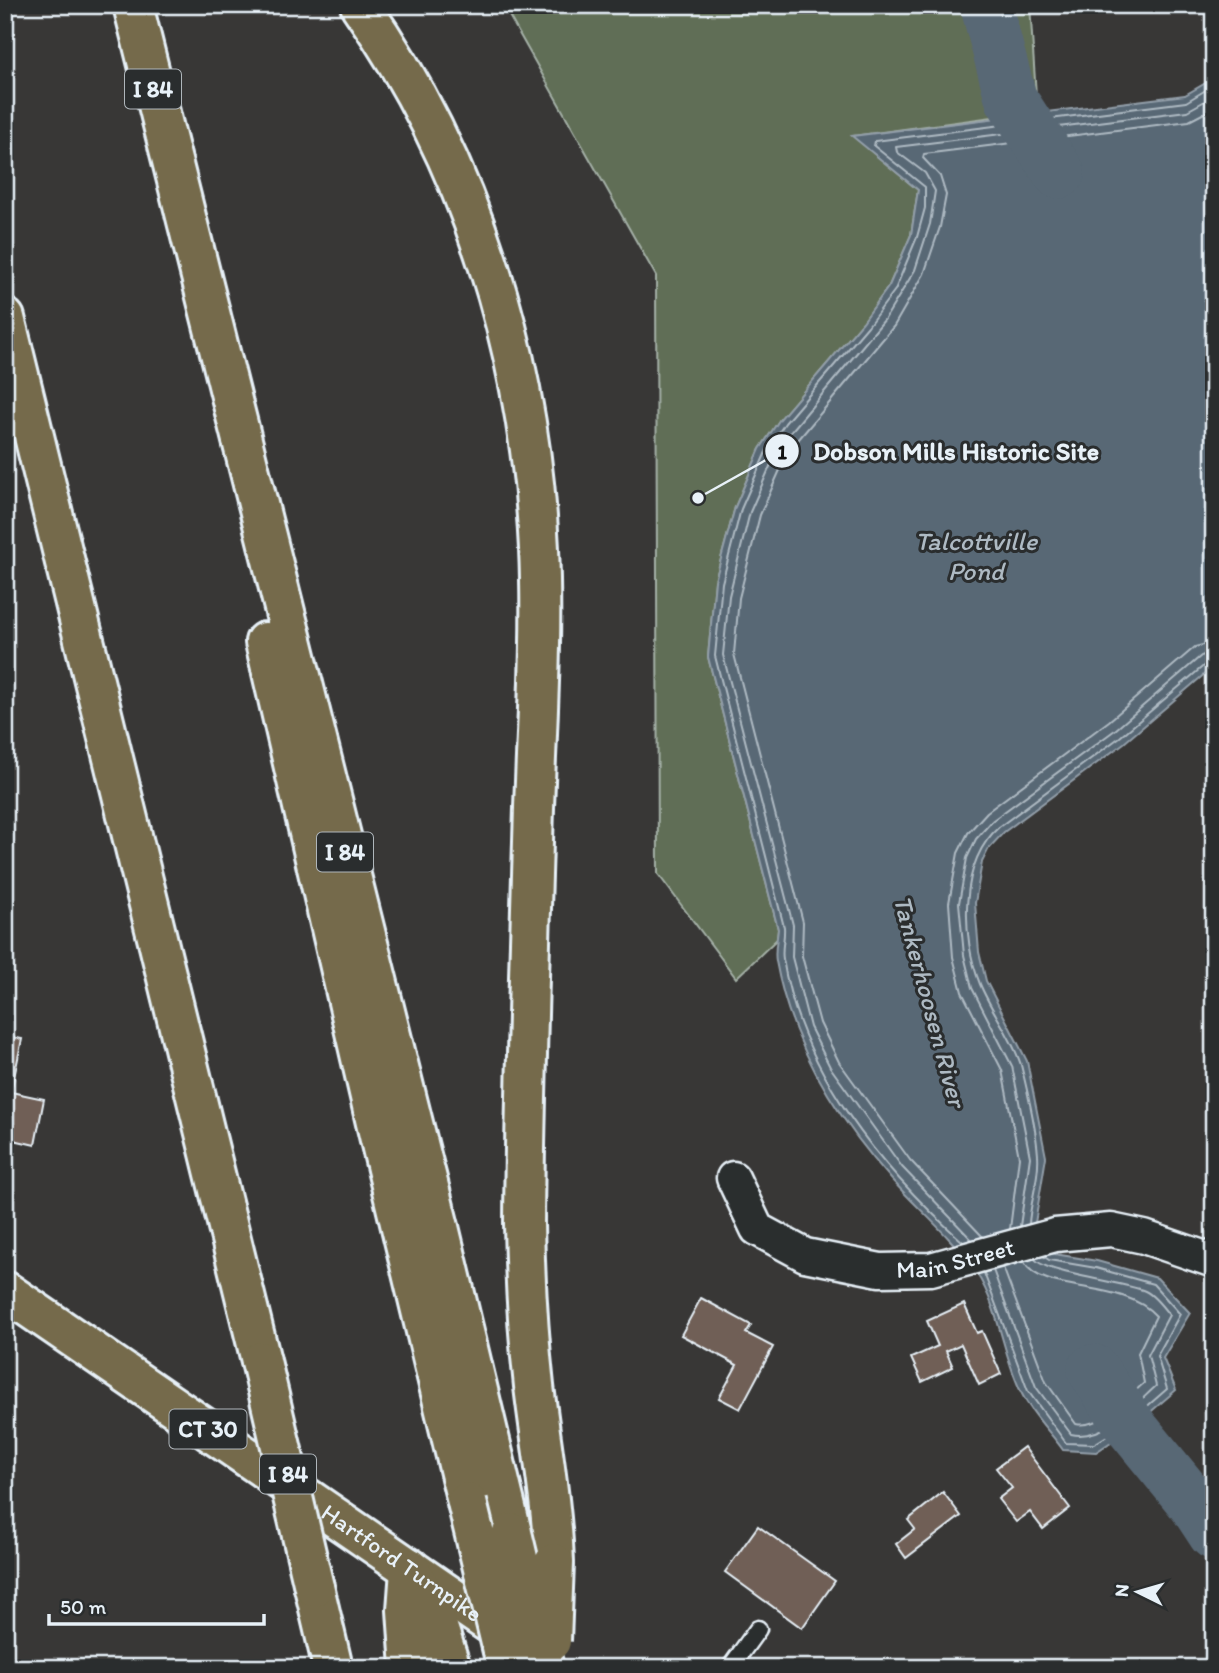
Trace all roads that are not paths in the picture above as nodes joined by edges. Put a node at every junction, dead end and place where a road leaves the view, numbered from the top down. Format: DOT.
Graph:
graph roads {
  1 [pos="133,5"];
  2 [pos="359,5"];
  3 [pos="152,84"];
  4 [pos="5,318"];
  5 [pos="733,1178"];
  6 [pos="1214,1261"];
  7 [pos="5,1291"];
  8 [pos="410,1568"];
  9 [pos="316,1595"];
  10 [pos="758,1629"];
  11 [pos="320,1668"];
  12 [pos="333,1668"];
  13 [pos="411,1668"];
  14 [pos="451,1668"];
  15 [pos="507,1668"];
  16 [pos="544,1668"];
  17 [pos="550,1668"];
  18 [pos="556,1668"];
  19 [pos="730,1668"];
  1 -- 3 [label="main road, I 84"];
  2 -- 17 [label="main road, bridge"];
  3 -- 15 [label="main road, bridge"];
  3 -- 16 [label="main road, I 84, bridge"];
  4 -- 9 [label="main road, I 84, bridge"];
  5 -- 6 [label="street, Main Street"];
  7 -- 8 [label="main road, Hartford Turnpike / CT 30"];
  8 -- 13 [label="main road"];
  8 -- 14 [label="main road"];
  8 -- 18 [label="main road, Hartford Turnpike / CT 30"];
  9 -- 11 [label="main road"];
  9 -- 12 [label="main road, I 84"];
  10 -- 19 [label="lane"];
}
